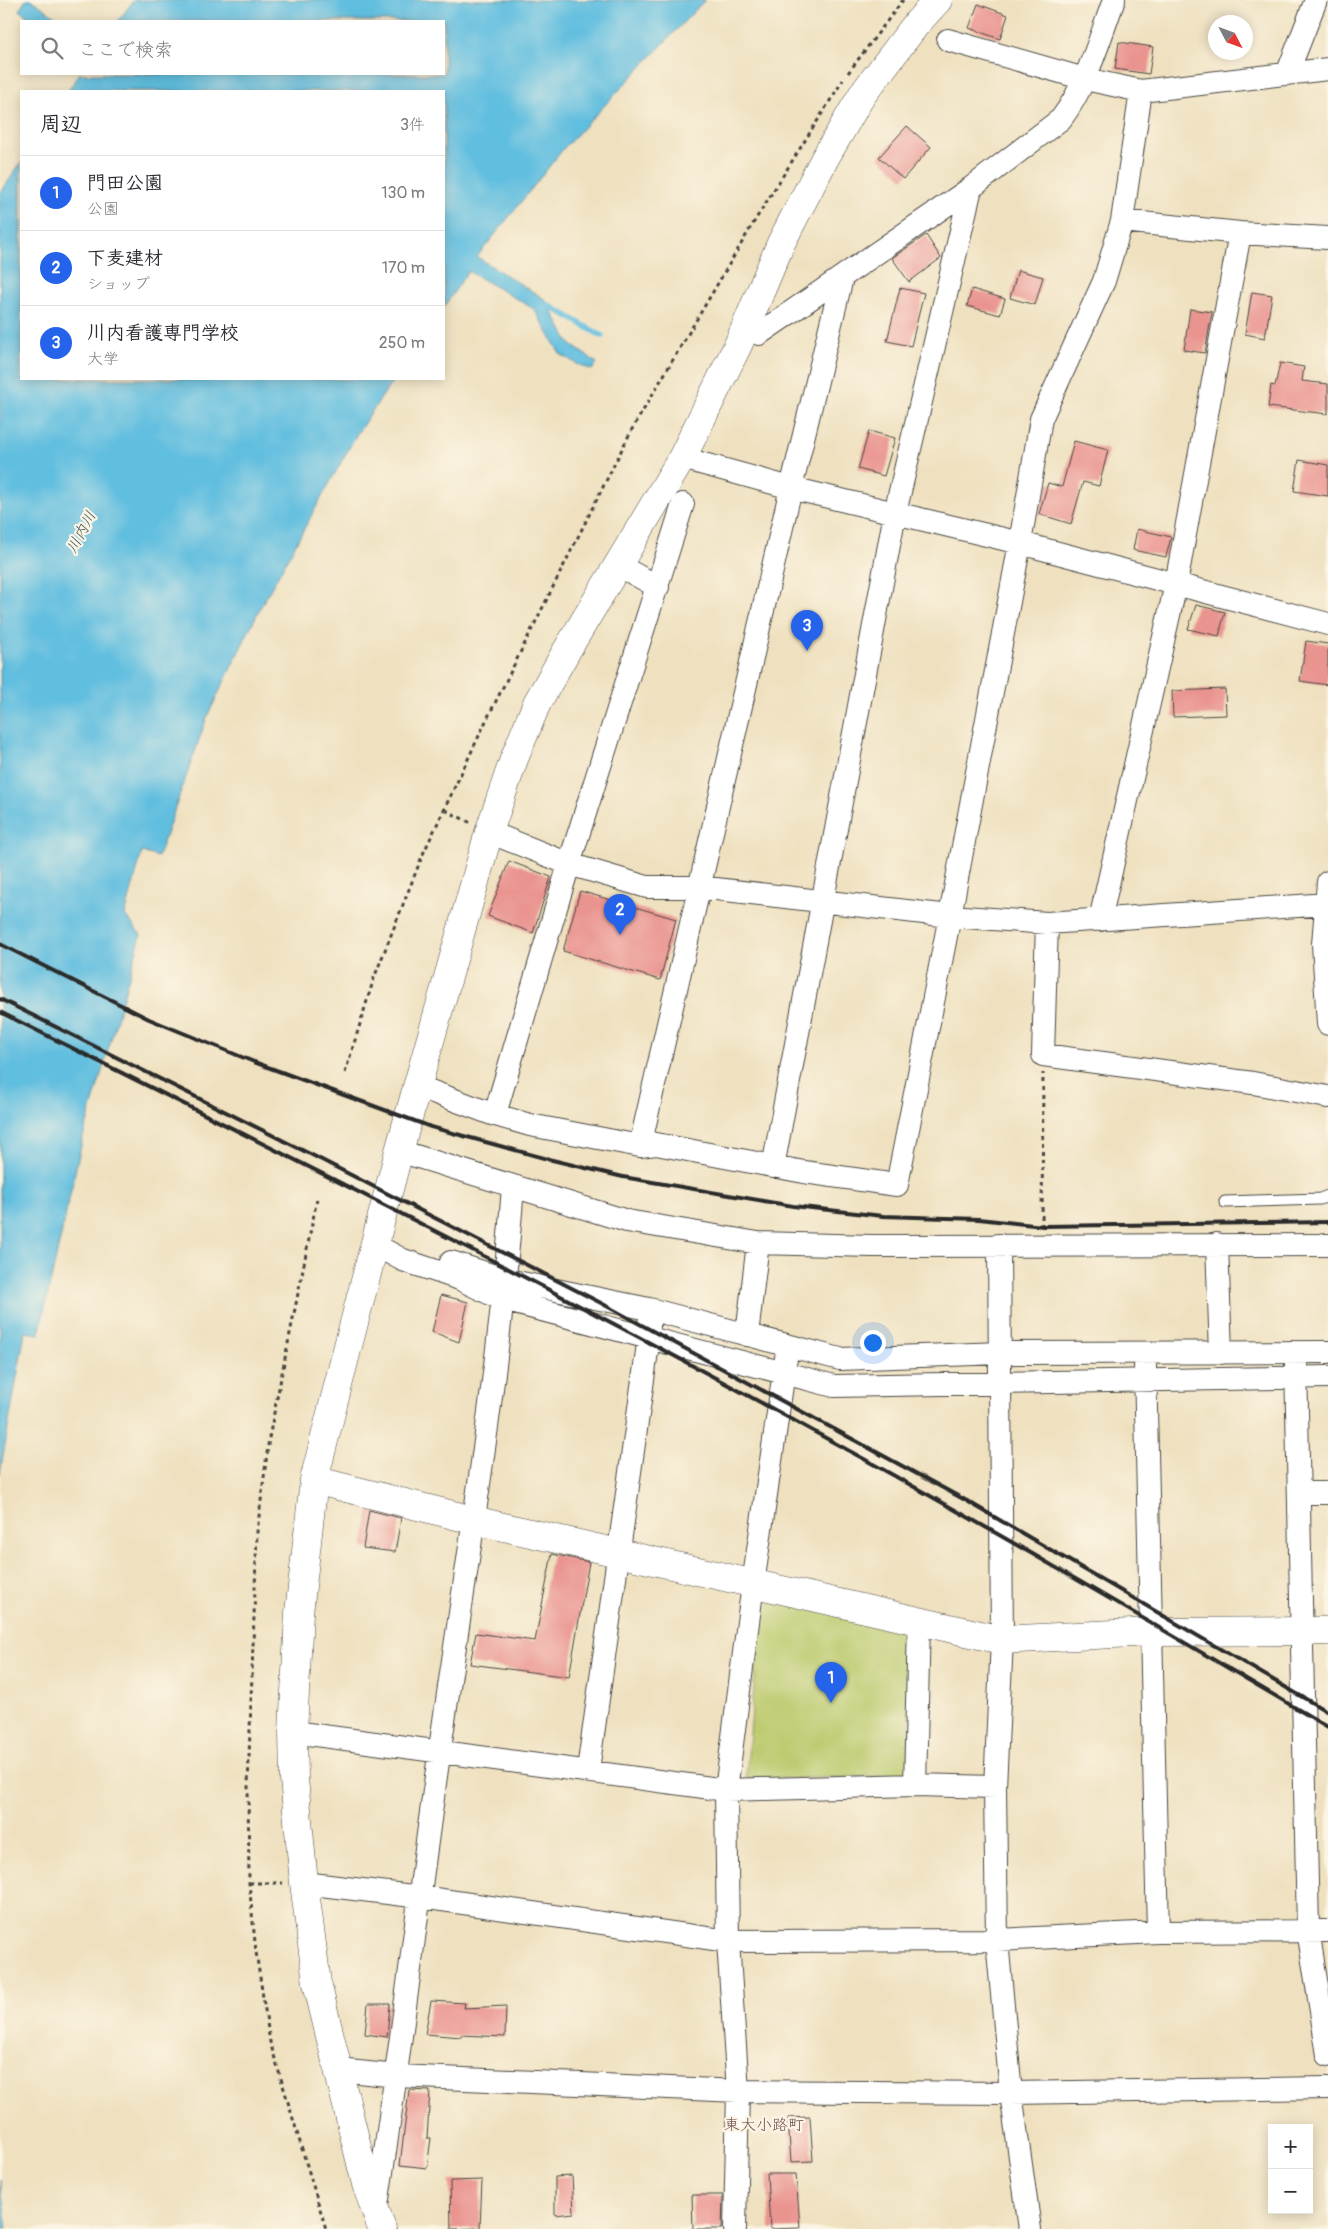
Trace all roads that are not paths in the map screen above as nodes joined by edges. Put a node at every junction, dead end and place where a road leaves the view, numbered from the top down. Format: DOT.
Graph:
graph roads {
  1 [pos="938,0"];
  2 [pos="1114,0"];
  3 [pos="1316,0"];
  4 [pos="948,40"];
  5 [pos="1328,69"];
  6 [pos="1287,74"];
  7 [pos="1085,79"];
  8 [pos="1141,91"];
  9 [pos="971,188"];
  10 [pos="1122,220"];
  11 [pos="1240,233"];
  12 [pos="1328,238"];
  13 [pos="842,278"];
  14 [pos="760,334"];
  15 [pos="682,458"];
  16 [pos="791,488"];
  17 [pos="683,504"];
  18 [pos="895,513"];
  19 [pos="1020,543"];
  20 [pos="618,565"];
  21 [pos="1176,584"];
  22 [pos="658,588"];
  23 [pos="1328,624"];
  24 [pos="489,832"];
  25 [pos="569,864"];
  26 [pos="1328,882"];
  27 [pos="699,887"];
  28 [pos="822,902"];
  29 [pos="1327,904"];
  30 [pos="950,916"];
  31 [pos="1100,920"];
  32 [pos="1047,923"];
  33 [pos="1328,1024"];
  34 [pos="417,1086"];
  35 [pos="1328,1097"];
  36 [pos="495,1114"];
  37 [pos="640,1146"];
  38 [pos="399,1151"];
  39 [pos="773,1167"];
  40 [pos="513,1186"];
  41 [pos="1328,1196"];
  42 [pos="1225,1202"];
  43 [pos="758,1243"];
  44 [pos="1217,1244"];
  45 [pos="375,1245"];
  46 [pos="999,1245"];
  47 [pos="1328,1245"];
  48 [pos="505,1290"];
  49 [pos="650,1309"];
  50 [pos="747,1335"];
  51 [pos="649,1338"];
  52 [pos="787,1345"];
  53 [pos="1296,1352"];
  54 [pos="1328,1352"];
  55 [pos="1001,1353"];
  56 [pos="1145,1353"];
  57 [pos="1221,1353"];
  58 [pos="784,1373"];
  59 [pos="1328,1377"];
  60 [pos="1296,1378"];
  61 [pos="1146,1380"];
  62 [pos="1001,1384"];
  63 [pos="314,1480"];
  64 [pos="1300,1493"];
  65 [pos="1328,1493"];
  66 [pos="473,1520"];
  67 [pos="619,1552"];
  68 [pos="753,1584"];
  69 [pos="919,1622"];
  70 [pos="1315,1631"];
  71 [pos="1151,1632"];
  72 [pos="1002,1640"];
  73 [pos="292,1732"];
  74 [pos="439,1752"];
  75 [pos="588,1770"];
  76 [pos="915,1785"];
  77 [pos="995,1787"];
  78 [pos="726,1790"];
  79 [pos="304,1883"];
  80 [pos="421,1897"];
  81 [pos="1318,1930"];
  82 [pos="1158,1932"];
  83 [pos="998,1940"];
  84 [pos="728,1941"];
  85 [pos="1328,2055"];
  86 [pos="339,2070"];
  87 [pos="397,2076"];
  88 [pos="1328,2088"];
  89 [pos="738,2091"];
  90 [pos="1011,2094"];
  91 [pos="379,2221"];
  92 [pos="734,2229"];
  93 [pos="1030,2229"];
  1 -- 15 [label="street"];
  2 -- 7 [label="street"];
  3 -- 6 [label="street"];
  4 -- 7 [label="street"];
  5 -- 6 [label="street"];
  6 -- 8 [label="street"];
  7 -- 8 [label="street"];
  7 -- 9 [label="street"];
  8 -- 10 [label="street"];
  9 -- 13 [label="street"];
  9 -- 18 [label="street"];
  10 -- 11 [label="street"];
  10 -- 19 [label="street"];
  11 -- 12 [label="street"];
  11 -- 21 [label="street"];
  13 -- 14 [label="street"];
  13 -- 16 [label="street"];
  15 -- 16 [label="street"];
  15 -- 20 [label="street"];
  16 -- 18 [label="street"];
  16 -- 27 [label="street"];
  17 -- 22 [label="street"];
  18 -- 19 [label="street"];
  18 -- 28 [label="street"];
  19 -- 21 [label="street"];
  19 -- 30 [label="street"];
  20 -- 22 [label="street"];
  20 -- 24 [label="street"];
  21 -- 23 [label="street"];
  21 -- 31 [label="street"];
  22 -- 25 [label="street"];
  24 -- 25 [label="street"];
  24 -- 34 [label="street"];
  25 -- 27 [label="street"];
  25 -- 36 [label="street"];
  26 -- 29 [label="street"];
  27 -- 28 [label="street"];
  27 -- 37 [label="street"];
  28 -- 30 [label="street"];
  28 -- 39 [label="street"];
  29 -- 31 [label="street"];
  29 -- 33 [label="street"];
  30 -- 32 [label="street"];
  30 -- 39 [label="street"];
  31 -- 32 [label="street"];
  32 -- 35 [label="street"];
  34 -- 36 [label="street"];
  34 -- 38 [label="street"];
  36 -- 37 [label="street"];
  37 -- 39 [label="street"];
  38 -- 40 [label="street"];
  38 -- 45 [label="street"];
  40 -- 43 [label="street"];
  40 -- 48 [label="street"];
  41 -- 42 [label="lane"];
  43 -- 46 [label="street"];
  43 -- 50 [label="street"];
  44 -- 46 [label="street"];
  44 -- 47 [label="street"];
  44 -- 57 [label="street"];
  45 -- 48 [label="street"];
  45 -- 63 [label="street"];
  46 -- 55 [label="street"];
  48 -- 49 [label="street"];
  48 -- 51 [label="street"];
  48 -- 66 [label="street"];
  49 -- 50 [label="street"];
  49 -- 51 [label="street"];
  50 -- 52 [label="street"];
  51 -- 58 [label="street"];
  51 -- 67 [label="street"];
  52 -- 55 [label="street"];
  52 -- 58 [label="street"];
  53 -- 54 [label="street"];
  53 -- 57 [label="street"];
  53 -- 60 [label="street"];
  55 -- 56 [label="street"];
  55 -- 62 [label="street"];
  56 -- 57 [label="street"];
  56 -- 61 [label="street"];
  58 -- 62 [label="street"];
  58 -- 68 [label="street"];
  59 -- 60 [label="street"];
  60 -- 61 [label="street"];
  60 -- 64 [label="street"];
  61 -- 62 [label="street"];
  61 -- 71 [label="street"];
  62 -- 72 [label="street"];
  63 -- 66 [label="street"];
  63 -- 73 [label="street"];
  64 -- 65 [label="street"];
  64 -- 70 [label="street"];
  66 -- 67 [label="street"];
  66 -- 74 [label="street"];
  67 -- 68 [label="street"];
  67 -- 75 [label="street"];
  68 -- 69 [label="street"];
  68 -- 78 [label="street"];
  69 -- 72 [label="street"];
  69 -- 76 [label="street"];
  70 -- 71 [label="street"];
  70 -- 81 [label="street"];
  71 -- 72 [label="street"];
  71 -- 82 [label="street"];
  72 -- 77 [label="street"];
  73 -- 74 [label="street"];
  73 -- 79 [label="street"];
  74 -- 75 [label="street"];
  74 -- 80 [label="street"];
  75 -- 78 [label="street"];
  76 -- 77 [label="street"];
  76 -- 78 [label="street"];
  77 -- 83 [label="street"];
  78 -- 84 [label="street"];
  79 -- 80 [label="street"];
  79 -- 86 [label="street"];
  80 -- 84 [label="street"];
  80 -- 87 [label="street"];
  81 -- 82 [label="street"];
  81 -- 85 [label="street"];
  82 -- 83 [label="street"];
  83 -- 84 [label="street"];
  83 -- 90 [label="street"];
  84 -- 89 [label="street"];
  86 -- 87 [label="street"];
  86 -- 91 [label="street"];
  87 -- 89 [label="street"];
  87 -- 91 [label="street"];
  88 -- 90 [label="street"];
  89 -- 90 [label="street"];
  89 -- 92 [label="street"];
  90 -- 93 [label="street"];
}
